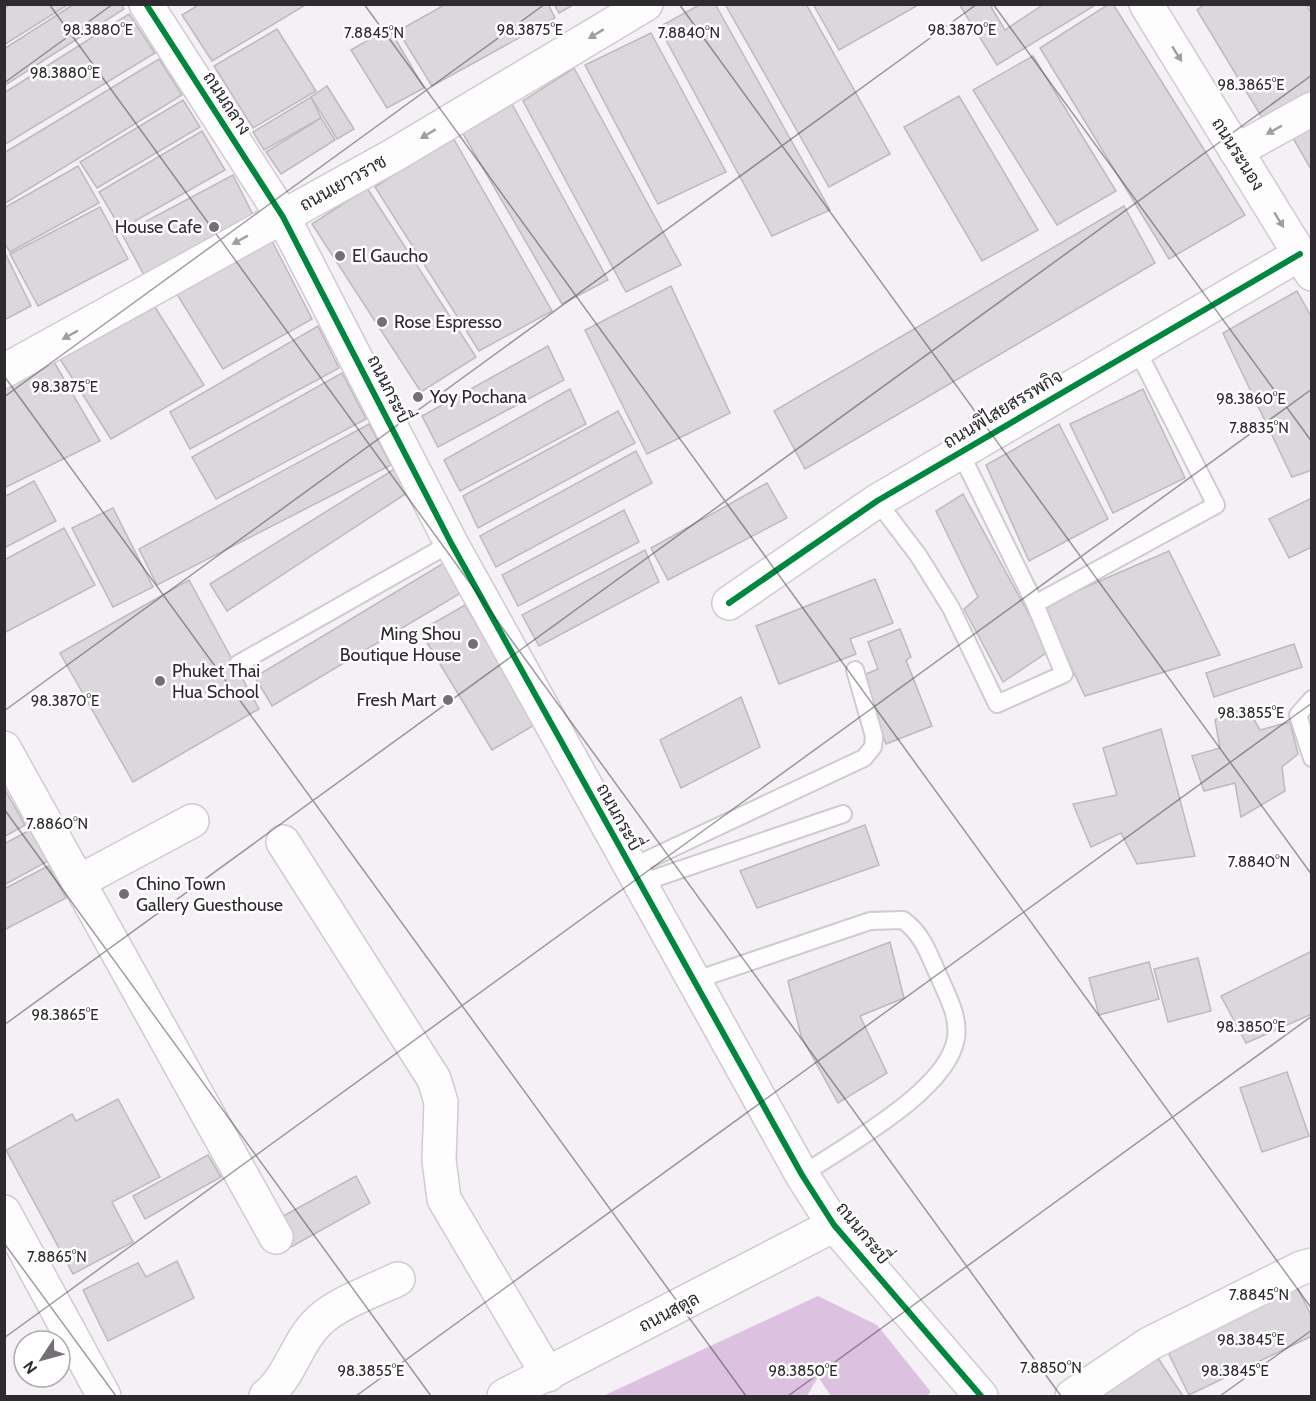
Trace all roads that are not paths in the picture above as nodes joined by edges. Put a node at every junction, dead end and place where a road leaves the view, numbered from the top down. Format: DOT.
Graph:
graph roads {
  1 [pos="146,4"];
  2 [pos="646,4"];
  3 [pos="1146,4"];
  4 [pos="1311,109"];
  5 [pos="1236,151"];
  6 [pos="283,217"];
  7 [pos="1306,264"];
  8 [pos="1136,348"];
  9 [pos="4,371"];
  10 [pos="960,452"];
  11 [pos="877,501"];
  12 [pos="451,543"];
  13 [pos="729,603"];
  14 [pos="1035,604"];
  15 [pos="238,664"];
  16 [pos="855,670"];
  17 [pos="1311,699"];
  18 [pos="4,748"];
  19 [pos="1311,758"];
  20 [pos="843,814"];
  21 [pos="192,820"];
  22 [pos="283,842"];
  23 [pos="634,876"];
  24 [pos="78,882"];
  25 [pos="693,981"];
  26 [pos="802,1175"];
  27 [pos="4,1212"];
  28 [pos="834,1226"];
  29 [pos="276,1237"];
  30 [pos="1311,1265"];
  31 [pos="398,1279"];
  32 [pos="548,1375"];
  33 [pos="104,1396"];
  34 [pos="266,1396"];
  35 [pos="504,1396"];
  36 [pos="981,1396"];
  37 [pos="1072,1396"];
  1 -- 6 [label="street, ถนนถลาง"];
  2 -- 6 [label="street, ถนนเยาวราช, one-way"];
  3 -- 5 [label="street, ถนนระนอง, one-way"];
  4 -- 5 [label="street, one-way"];
  5 -- 7 [label="street, ถนนระนอง, one-way"];
  6 -- 9 [label="street, ถนนเยาวราช, one-way"];
  6 -- 12 [label="street, ถนนกระบี่"];
  7 -- 8 [label="street, ถนนพิไสยสรรพกิจ"];
  8 -- 10 [label="street, ถนนพิไสยสรรพกิจ"];
  8 -- 14 [label="lane"];
  10 -- 11 [label="street, ถนนพิไสยสรรพกิจ"];
  10 -- 14 [label="lane"];
  11 -- 13 [label="street, ถนนพิไสยสรรพกิจ"];
  11 -- 14 [label="lane"];
  12 -- 15 [label="lane"];
  12 -- 23 [label="street, ถนนกระบี่"];
  16 -- 23 [label="lane"];
  17 -- 19 [label="lane"];
  18 -- 24 [label="street"];
  20 -- 23 [label="lane"];
  21 -- 24 [label="street"];
  22 -- 32 [label="street"];
  23 -- 25 [label="street, ถนนกระบี่"];
  24 -- 29 [label="street"];
  25 -- 26 [label="street, ถนนกระบี่"];
  25 -- 26 [label="lane"];
  26 -- 28 [label="street, ถนนกระบี่"];
  27 -- 33 [label="street"];
  28 -- 32 [label="street, ถนนสตูล"];
  28 -- 36 [label="street, ถนนกระบี่"];
  30 -- 37 [label="street"];
  31 -- 34 [label="street"];
  32 -- 35 [label="street, ถนนสตูล"];
}
